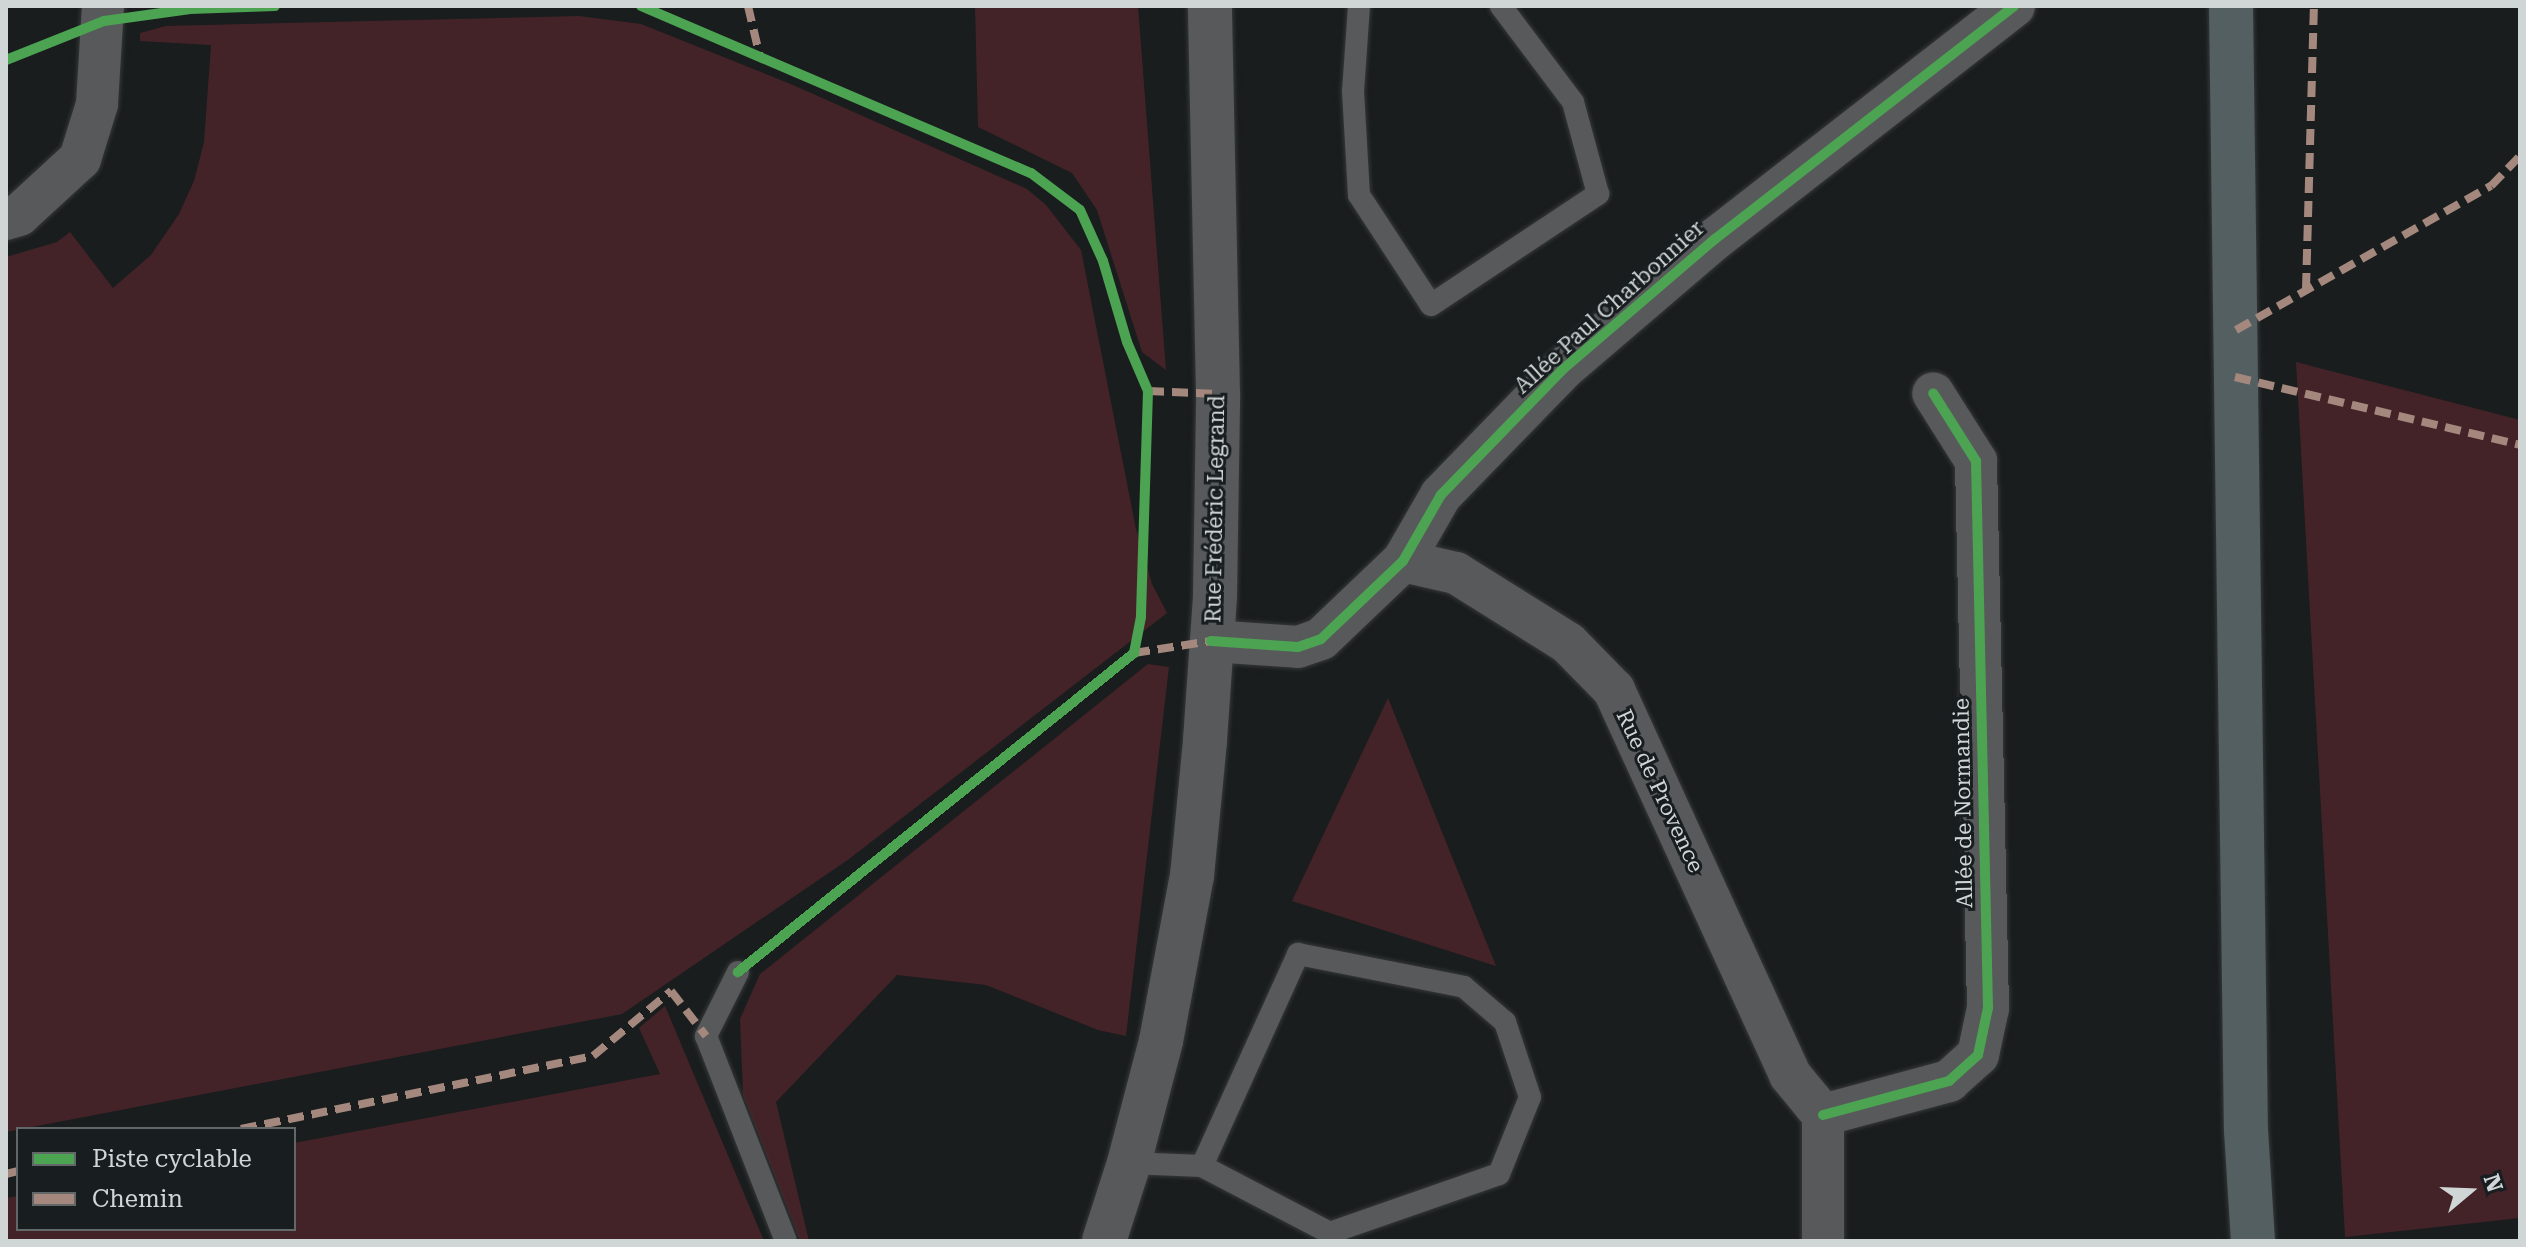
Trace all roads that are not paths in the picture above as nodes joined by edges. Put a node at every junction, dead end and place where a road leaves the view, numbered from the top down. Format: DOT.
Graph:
graph roads {
  1 [pos="103,6"];
  2 [pos="1210,6"];
  3 [pos="1359,6"];
  4 [pos="1501,6"];
  5 [pos="2014,6"];
  6 [pos="2231,6"];
  7 [pos="6,219"];
  8 [pos="1933,393"];
  9 [pos="1403,561"];
  10 [pos="1211,641"];
  11 [pos="738,972"];
  12 [pos="1823,1115"];
  13 [pos="1129,1163"];
  14 [pos="1202,1166"];
  15 [pos="786,1241"];
  16 [pos="1104,1241"];
  17 [pos="1823,1241"];
  18 [pos="2253,1241"];
  1 -- 7 [label="street"];
  2 -- 10 [label="main road, Rue Frédéric Legrand"];
  3 -- 4 [label="lane"];
  5 -- 9 [label="street, Allée Paul Charbonnier"];
  6 -- 18 [label="main road"];
  8 -- 12 [label="street, Allée de Normandie"];
  9 -- 10 [label="street, Allée Paul Charbonnier"];
  9 -- 12 [label="street, Rue de Provence"];
  10 -- 13 [label="main road, Rue Frédéric Legrand"];
  11 -- 15 [label="lane"];
  12 -- 17 [label="street"];
  13 -- 14 [label="lane"];
  13 -- 16 [label="main road, Rue Frédéric Legrand"];
  14 -- 14 [label="lane"];
}
